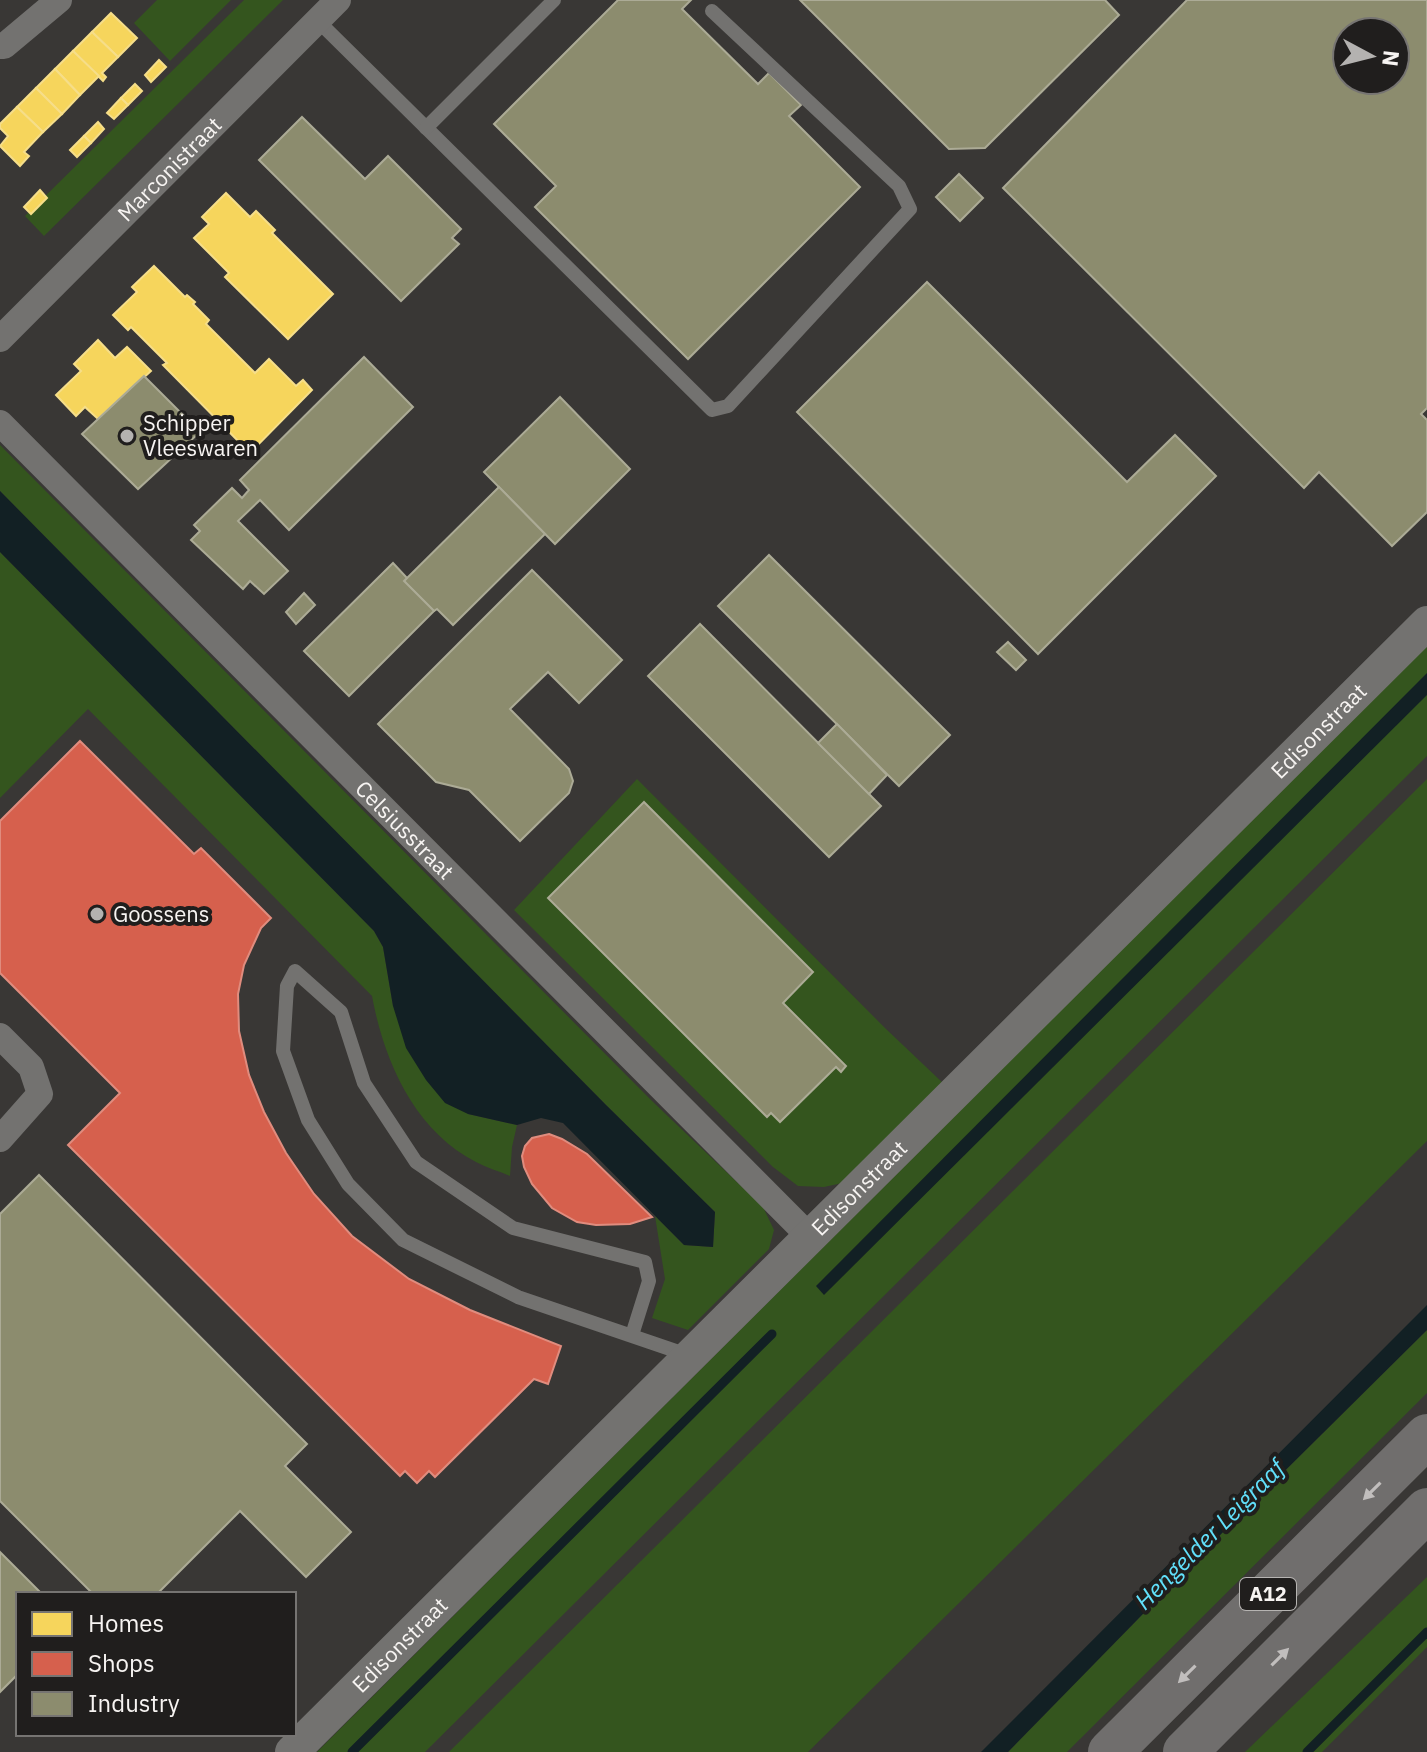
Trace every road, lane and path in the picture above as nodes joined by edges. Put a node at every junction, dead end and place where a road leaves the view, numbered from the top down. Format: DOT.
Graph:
graph roads {
  1 [pos="59,0"];
  2 [pos="338,0"];
  3 [pos="554,0"];
  4 [pos="712,11"];
  5 [pos="318,21"];
  6 [pos="0,46"];
  7 [pos="426,128"];
  8 [pos="0,339"];
  9 [pos="0,423"];
  10 [pos="1427,623"];
  11 [pos="0,1036"];
  12 [pos="0,1139"];
  13 [pos="811,1238"];
  14 [pos="632,1335"];
  15 [pos="692,1356"];
  16 [pos="1427,1436"];
  17 [pos="1427,1510"];
  18 [pos="292,1752"];
  19 [pos="1110,1752"];
  20 [pos="1185,1752"];
  1 -- 6 [label="street"];
  2 -- 5 [label="street, Marconistraat"];
  3 -- 7 [label="lane"];
  4 -- 7 [label="lane"];
  5 -- 7 [label="lane"];
  5 -- 8 [label="street, Marconistraat"];
  9 -- 13 [label="street, Celsiusstraat"];
  10 -- 13 [label="street, Edisonstraat"];
  11 -- 12 [label="street"];
  13 -- 15 [label="street, Edisonstraat"];
  14 -- 14 [label="lane"];
  14 -- 15 [label="lane"];
  15 -- 18 [label="street, Edisonstraat"];
  16 -- 19 [label="highway, A12, one-way"];
  20 -- 17 [label="highway, A12, one-way"];
}
